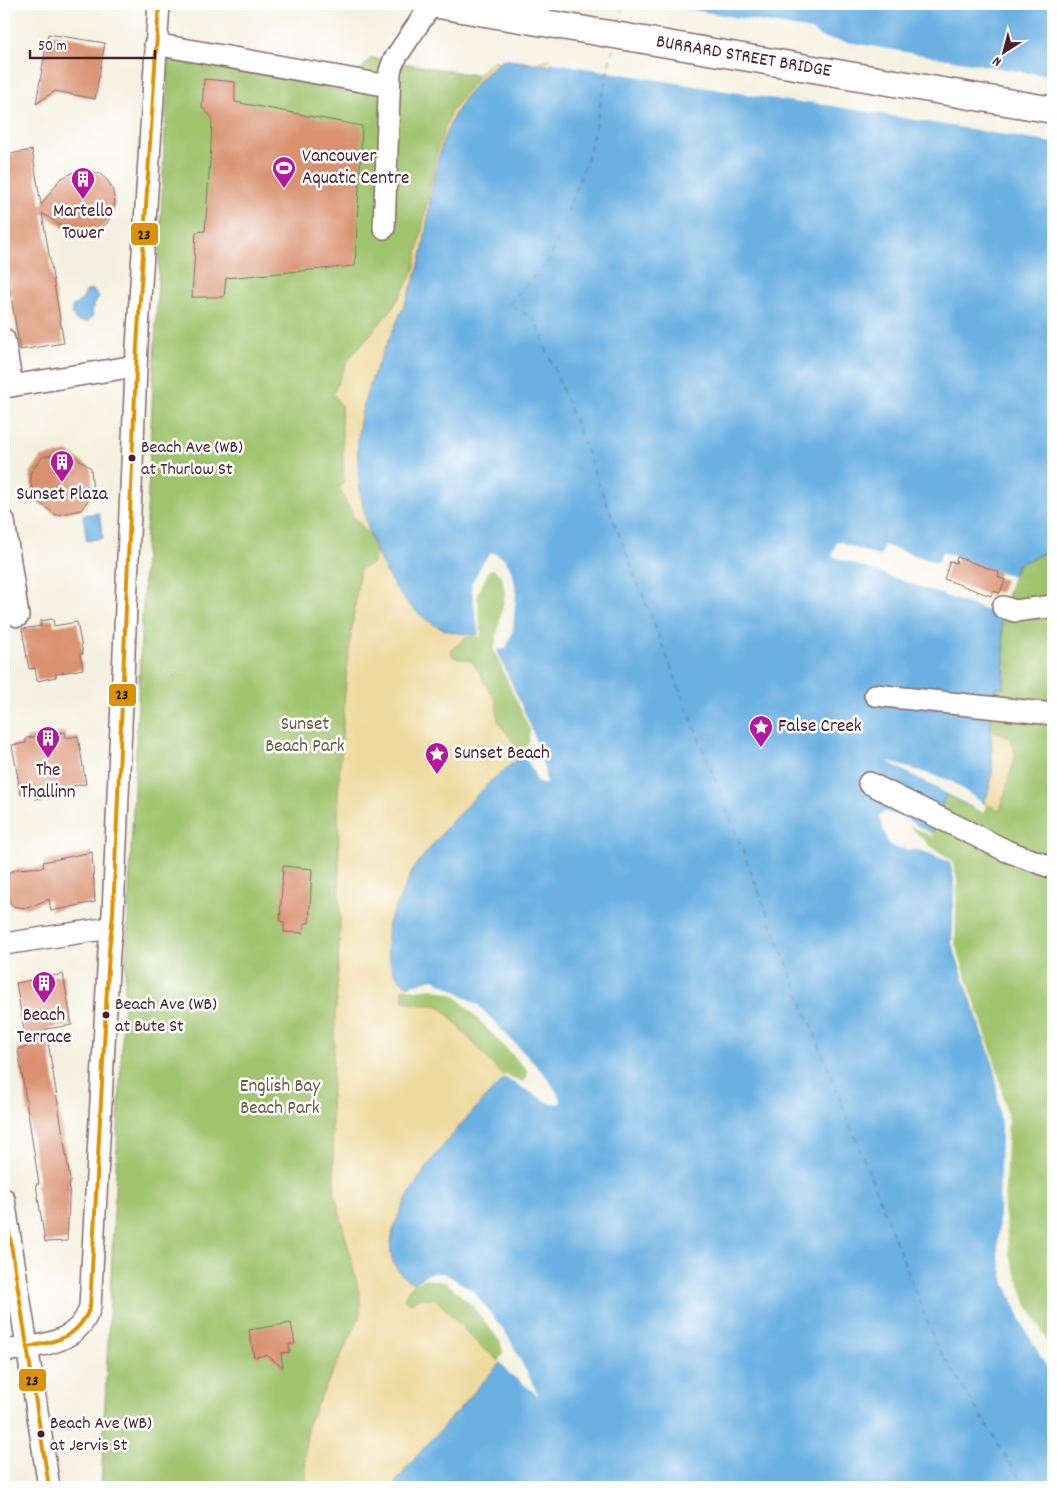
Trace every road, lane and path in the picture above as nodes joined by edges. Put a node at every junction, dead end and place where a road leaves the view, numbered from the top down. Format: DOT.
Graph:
graph roads {
  1 [pos="159,4"];
  2 [pos="433,4"];
  3 [pos="532,24"];
  4 [pos="155,44"];
  5 [pos="389,86"];
  6 [pos="1053,110"];
  7 [pos="384,228"];
  8 [pos="4,339"];
  9 [pos="136,366"];
  10 [pos="8,386"];
  11 [pos="4,521"];
  12 [pos="1053,606"];
  13 [pos="1003,607"];
  14 [pos="18,616"];
  15 [pos="875,695"];
  16 [pos="1053,714"];
  17 [pos="869,783"];
  18 [pos="1053,868"];
  19 [pos="110,928"];
  20 [pos="4,944"];
  21 [pos="4,1199"];
  22 [pos="28,1347"];
  23 [pos="4,1351"];
  24 [pos="49,1487"];
  1 -- 4 [label="street"];
  2 -- 6 [label="main road, BURRARD STREET BRIDGE"];
  3 -- 5 [label="street"];
  4 -- 5 [label="street"];
  4 -- 9 [label="street"];
  5 -- 7 [label="street"];
  8 -- 10 [label="street"];
  9 -- 10 [label="street"];
  9 -- 19 [label="street"];
  11 -- 14 [label="street"];
  12 -- 13 [label="street"];
  15 -- 16 [label="street"];
  17 -- 18 [label="street"];
  19 -- 20 [label="street"];
  19 -- 22 [label="street"];
  21 -- 22 [label="street"];
  22 -- 23 [label="street"];
  22 -- 24 [label="street"];
}
